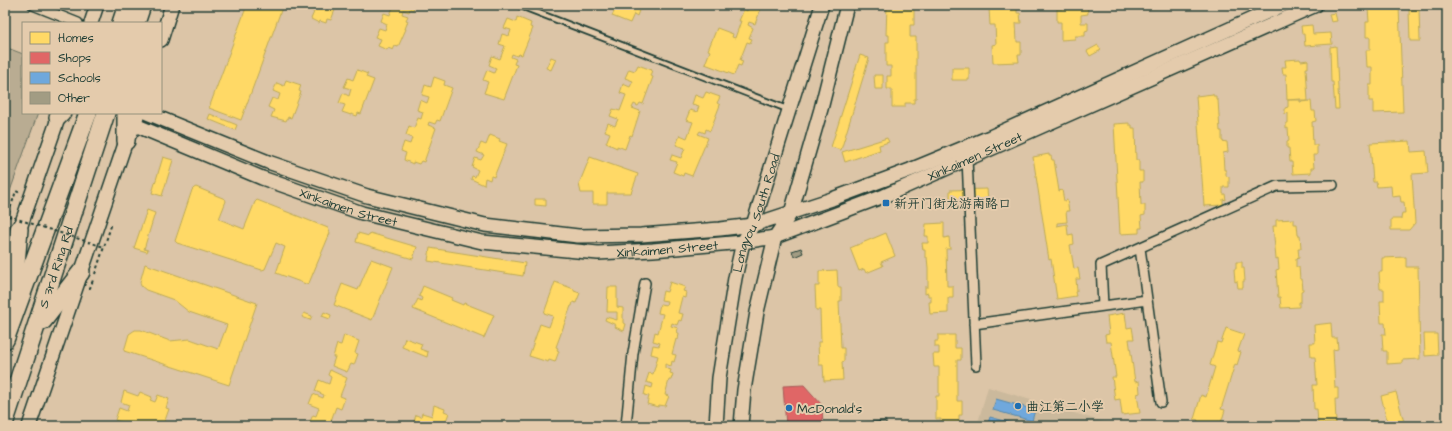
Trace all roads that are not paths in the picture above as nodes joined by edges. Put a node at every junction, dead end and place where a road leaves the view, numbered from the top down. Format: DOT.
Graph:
graph roads {
  1 [pos="33,5"];
  2 [pos="97,5"];
  3 [pos="127,5"];
  4 [pos="142,5"];
  5 [pos="172,5"];
  6 [pos="518,5"];
  7 [pos="822,5"];
  8 [pos="847,5"];
  9 [pos="1283,5"];
  10 [pos="1316,5"];
  11 [pos="76,22"];
  12 [pos="91,22"];
  13 [pos="121,22"];
  14 [pos="136,22"];
  15 [pos="162,37"];
  16 [pos="790,110"];
  17 [pos="60,114"];
  18 [pos="88,114"];
  19 [pos="106,114"];
  20 [pos="149,114"];
  21 [pos="133,117"];
  22 [pos="126,141"];
  23 [pos="967,158"];
  24 [pos="1333,185"];
  25 [pos="791,213"];
  26 [pos="753,225"];
  27 [pos="12,228"];
  28 [pos="775,237"];
  29 [pos="743,242"];
  30 [pos="1140,248"];
  31 [pos="5,271"];
  32 [pos="81,272"];
  33 [pos="645,283"];
  34 [pos="1147,300"];
  35 [pos="1103,306"];
  36 [pos="11,322"];
  37 [pos="974,324"];
  38 [pos="35,333"];
  39 [pos="5,340"];
  40 [pos="976,365"];
  41 [pos="1160,402"];
  42 [pos="5,420"];
  43 [pos="29,426"];
  44 [pos="626,426"];
  45 [pos="716,426"];
  46 [pos="741,426"];
  1 -- 11 [label="street"];
  2 -- 12 [label="street"];
  3 -- 13 [label="highway"];
  4 -- 14 [label="highway"];
  5 -- 15 [label="street"];
  6 -- 16 [label="lane"];
  7 -- 16 [label="street, Longyou South Road"];
  8 -- 25 [label="street, Longyou South Road"];
  9 -- 25 [label="street, Xinkaimen Street"];
  10 -- 23 [label="street, Xinkaimen Street"];
  16 -- 26 [label="street, Longyou South Road"];
  17 -- 27 [label="street"];
  18 -- 36 [label="highway, S 3rd Ring Rd"];
  19 -- 38 [label="highway, S 3rd Ring Rd"];
  20 -- 26 [label="street, Xinkaimen Street"];
  21 -- 22 [label="highway"];
  21 -- 29 [label="street, Xinkaimen Street"];
  22 -- 32 [label="street"];
  23 -- 28 [label="street, Xinkaimen Street"];
  23 -- 37 [label="street"];
  24 -- 30 [label="street"];
  25 -- 26 [label="street, Xinkaimen Street"];
  25 -- 28 [label="street, Longyou South Road"];
  26 -- 29 [label="street, Longyou South Road"];
  27 -- 31 [label="street"];
  27 -- 36 [label="highway"];
  28 -- 29 [label="street, Xinkaimen Street"];
  28 -- 46 [label="street, Longyou South Road"];
  29 -- 45 [label="street, Longyou South Road"];
  30 -- 34 [label="street"];
  30 -- 35 [label="street"];
  32 -- 38 [label="highway"];
  32 -- 43 [label="street"];
  33 -- 44 [label="street"];
  34 -- 35 [label="street"];
  34 -- 41 [label="street"];
  35 -- 37 [label="street"];
  36 -- 39 [label="highway, S 3rd Ring Rd"];
  37 -- 40 [label="street"];
  38 -- 42 [label="highway, S 3rd Ring Rd"];
}
